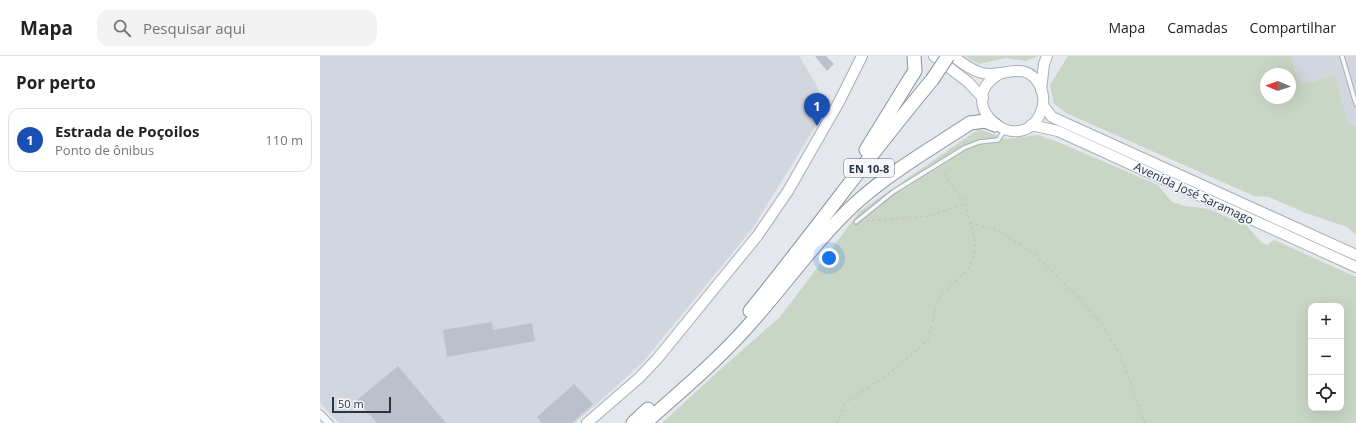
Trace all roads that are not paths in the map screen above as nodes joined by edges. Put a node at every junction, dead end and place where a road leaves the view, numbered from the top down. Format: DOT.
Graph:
graph roads {
  1 [pos="859,56"];
  2 [pos="862,56"];
  3 [pos="914,56"];
  4 [pos="934,56"];
  5 [pos="948,56"];
  6 [pos="953,56"];
  7 [pos="1342,56"];
  8 [pos="1046,60"];
  9 [pos="858,67"];
  10 [pos="1022,72"];
  11 [pos="1001,73"];
  12 [pos="1041,90"];
  13 [pos="982,98"];
  14 [pos="1356,104"];
  15 [pos="1043,105"];
  16 [pos="1031,125"];
  17 [pos="1000,127"];
  18 [pos="856,222"];
  19 [pos="803,253"];
  20 [pos="1356,255"];
  21 [pos="1356,266"];
  22 [pos="320,414"];
  23 [pos="329,423"];
  24 [pos="586,423"];
  25 [pos="633,423"];
  26 [pos="645,423"];
  1 -- 9 [label="main road"];
  2 -- 9 [label="main road"];
  3 -- 19 [label="highway"];
  4 -- 13 [label="main road"];
  5 -- 19 [label="highway, EN 10-8, bridge"];
  6 -- 11 [label="main road"];
  7 -- 14 [label="lane"];
  8 -- 10 [label="main road"];
  8 -- 12 [label="main road"];
  9 -- 24 [label="main road"];
  10 -- 11 [label="main road"];
  10 -- 12 [label="main road"];
  11 -- 13 [label="main road"];
  12 -- 15 [label="main road"];
  13 -- 17 [label="main road"];
  15 -- 16 [label="main road"];
  15 -- 20 [label="main road, Avenida José Saramago"];
  16 -- 17 [label="main road"];
  16 -- 21 [label="main road, Avenida José Saramago"];
  17 -- 18 [label="lane"];
  17 -- 19 [label="highway"];
  19 -- 25 [label="highway, EN 10-8"];
  19 -- 26 [label="highway, EN 10-8"];
  22 -- 23 [label="street"];
}
